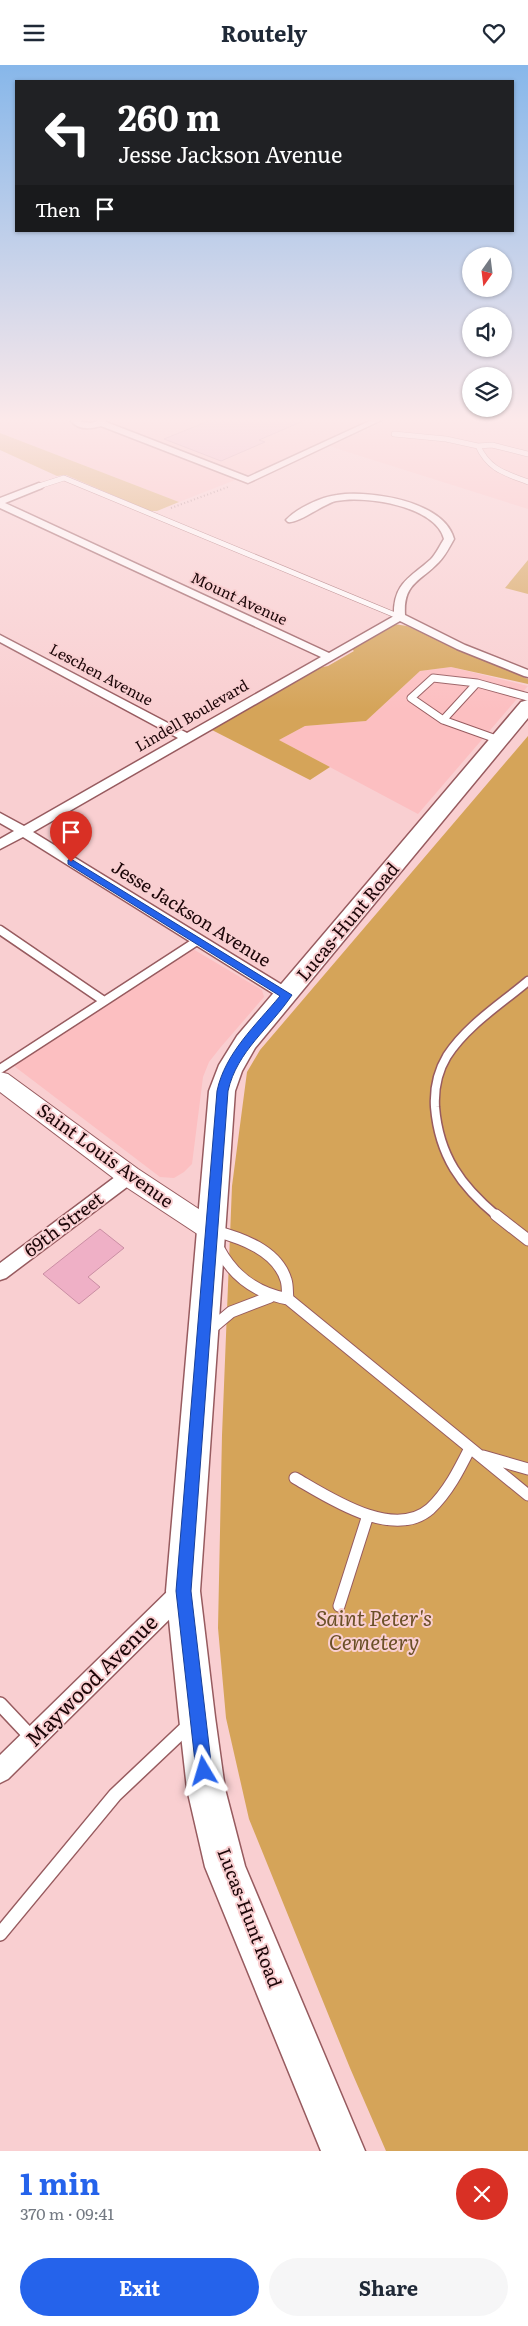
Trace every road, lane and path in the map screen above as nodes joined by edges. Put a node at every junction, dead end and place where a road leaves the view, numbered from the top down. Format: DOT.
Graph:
graph roads {
  1 [pos="26,515"];
  2 [pos="152,515"];
  3 [pos="299,515"];
  4 [pos="428,515"];
  5 [pos="291,520"];
  6 [pos="400,617"];
  7 [pos="0,638"];
  8 [pos="329,657"];
  9 [pos="528,674"];
  10 [pos="477,683"];
  11 [pos="528,697"];
  12 [pos="528,706"];
  13 [pos="443,720"];
  14 [pos="187,737"];
  15 [pos="500,740"];
  16 [pos="0,817"];
  17 [pos="24,832"];
  18 [pos="0,845"];
  19 [pos="0,930"];
  20 [pos="197,941"];
  21 [pos="526,986"];
  22 [pos="287,995"];
  23 [pos="104,1001"];
  24 [pos="0,1069"];
  25 [pos="0,1080"];
  26 [pos="129,1176"];
  27 [pos="211,1230"];
  28 [pos="528,1240"];
  29 [pos="2,1267"];
  30 [pos="270,1297"];
  31 [pos="288,1299"];
  32 [pos="203,1339"];
  33 [pos="474,1451"];
  34 [pos="528,1469"];
  35 [pos="295,1478"];
  36 [pos="528,1495"];
  37 [pos="368,1515"];
  38 [pos="183,1591"];
  39 [pos="339,1606"];
  40 [pos="0,1704"];
  41 [pos="197,1717"];
  42 [pos="33,1739"];
  43 [pos="0,1771"];
  44 [pos="0,1934"];
  45 [pos="343,2151"];
  1 -- 8 [label="street, Mount Avenue"];
  2 -- 6 [label="lane"];
  3 -- 5 [label="street"];
  4 -- 6 [label="street"];
  6 -- 8 [label="street, Lindell Boulevard"];
  6 -- 9 [label="street"];
  7 -- 14 [label="street, Leschen Avenue"];
  8 -- 14 [label="street, Lindell Boulevard"];
  10 -- 11 [label="lane"];
  10 -- 13 [label="lane"];
  10 -- 13 [label="lane"];
  12 -- 15 [label="main road, Lucas-Hunt Road"];
  13 -- 15 [label="lane"];
  14 -- 17 [label="street, Lindell Boulevard"];
  15 -- 22 [label="main road, Lucas-Hunt Road"];
  16 -- 17 [label="street, Jesse Jackson Avenue"];
  17 -- 18 [label="street, Lindell Boulevard"];
  17 -- 20 [label="street, Jesse Jackson Avenue"];
  19 -- 23 [label="lane"];
  20 -- 22 [label="street, Jesse Jackson Avenue"];
  20 -- 23 [label="lane"];
  21 -- 28 [label="lane"];
  22 -- 27 [label="main road, Lucas-Hunt Road"];
  23 -- 24 [label="lane"];
  25 -- 26 [label="street, Saint Louis Avenue"];
  26 -- 27 [label="street, Saint Louis Avenue"];
  26 -- 29 [label="street, 69th Street"];
  27 -- 30 [label="lane"];
  27 -- 31 [label="lane"];
  27 -- 32 [label="main road, Lucas-Hunt Road"];
  30 -- 31 [label="lane"];
  30 -- 32 [label="lane"];
  31 -- 33 [label="lane"];
  32 -- 38 [label="main road, Lucas-Hunt Road"];
  33 -- 34 [label="lane"];
  33 -- 36 [label="lane"];
  33 -- 37 [label="lane"];
  35 -- 37 [label="lane"];
  37 -- 39 [label="lane"];
  38 -- 41 [label="main road, Lucas-Hunt Road"];
  38 -- 42 [label="street, Maywood Avenue"];
  40 -- 42 [label="lane"];
  41 -- 44 [label="lane"];
  41 -- 45 [label="main road, Lucas-Hunt Road"];
  42 -- 43 [label="street, Maywood Avenue"];
}
